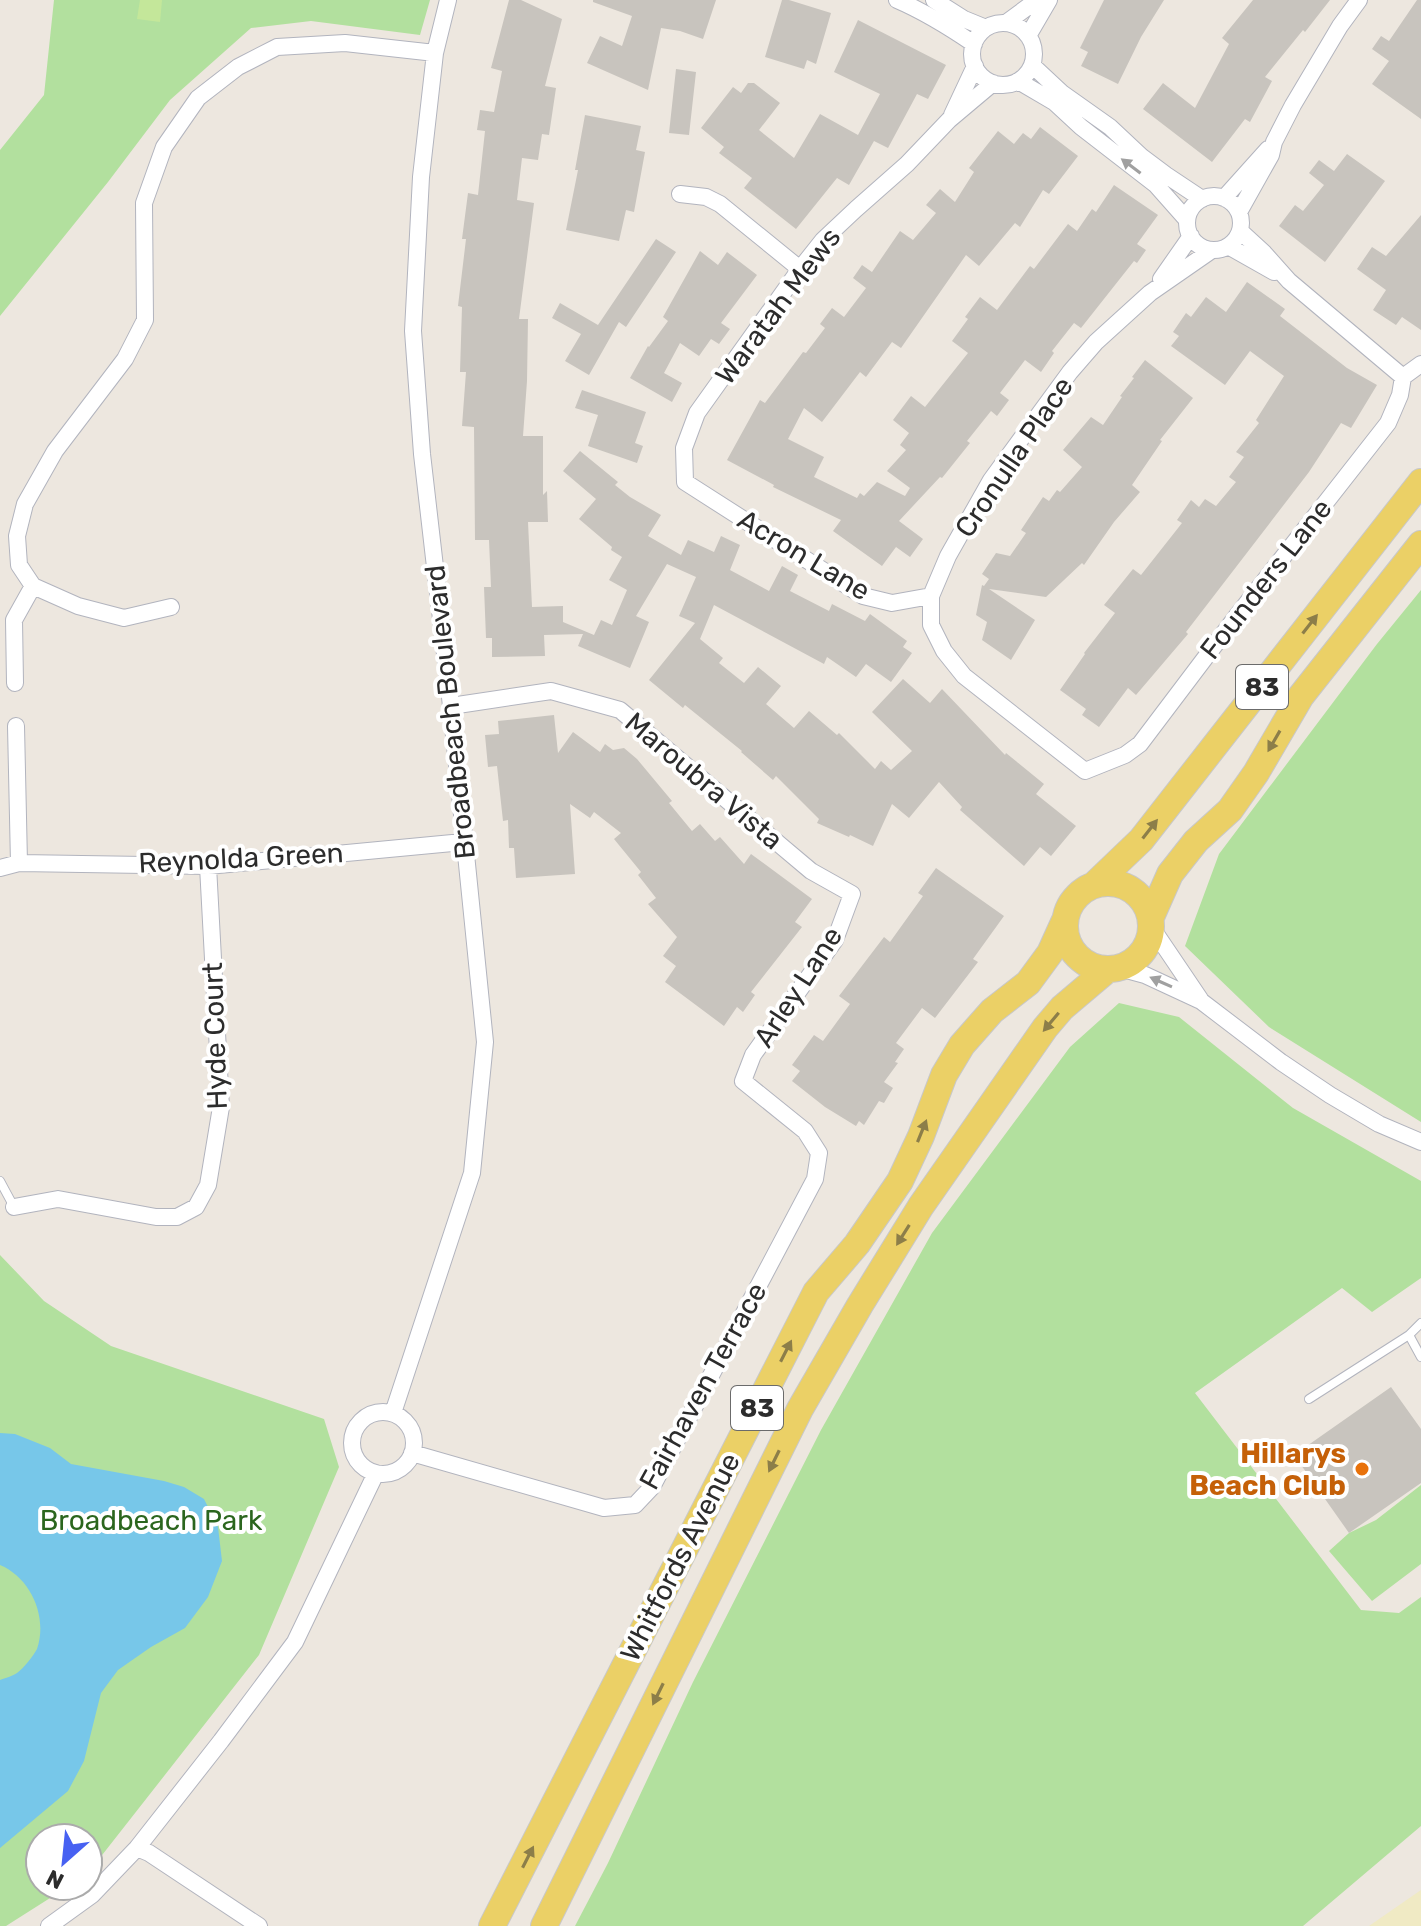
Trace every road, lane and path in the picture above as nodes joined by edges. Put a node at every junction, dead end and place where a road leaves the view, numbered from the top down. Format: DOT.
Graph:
graph roads {
  1 [pos="448,0"];
  2 [pos="897,0"];
  3 [pos="934,0"];
  4 [pos="1037,0"];
  5 [pos="1049,0"];
  6 [pos="1359,0"];
  7 [pos="1006,23"];
  8 [pos="986,28"];
  9 [pos="1028,36"];
  10 [pos="974,44"];
  11 [pos="435,53"];
  12 [pos="1032,65"];
  13 [pos="975,66"];
  14 [pos="1018,81"];
  15 [pos="993,83"];
  16 [pos="949,120"];
  17 [pos="1274,142"];
  18 [pos="680,194"];
  19 [pos="1224,198"];
  20 [pos="1202,199"];
  21 [pos="1239,212"];
  22 [pos="1189,228"];
  23 [pos="1240,231"];
  24 [pos="1220,248"];
  25 [pos="800,269"];
  26 [pos="1289,281"];
  27 [pos="1150,293"];
  28 [pos="1421,364"];
  29 [pos="1403,377"];
  30 [pos="685,482"];
  31 [pos="1421,482"];
  32 [pos="1421,544"];
  33 [pos="33,586"];
  34 [pos="931,596"];
  35 [pos="171,607"];
  36 [pos="15,683"];
  37 [pos="451,706"];
  38 [pos="16,726"];
  39 [pos="463,842"];
  40 [pos="19,863"];
  41 [pos="208,866"];
  42 [pos="0,868"];
  43 [pos="1095,884"];
  44 [pos="852,894"];
  45 [pos="1064,922"];
  46 [pos="1151,922"];
  47 [pos="1114,969"];
  48 [pos="1201,1001"];
  49 [pos="743,1081"];
  50 [pos="1421,1142"];
  51 [pos="0,1181"];
  52 [pos="14,1207"];
  53 [pos="1421,1323"];
  54 [pos="1409,1335"];
  55 [pos="1421,1357"];
  56 [pos="1309,1399"];
  57 [pos="393,1413"];
  58 [pos="412,1453"];
  59 [pos="376,1473"];
  60 [pos="137,1848"];
  61 [pos="49,1926"];
  62 [pos="259,1926"];
  63 [pos="492,1926"];
  64 [pos="544,1926"];
  1 -- 11 [label="street, Broadbeach Boulevard"];
  2 -- 10 [label="street"];
  3 -- 8 [label="street"];
  4 -- 7 [label="street"];
  5 -- 9 [label="street"];
  6 -- 17 [label="street"];
  7 -- 8 [label="street"];
  7 -- 9 [label="street"];
  8 -- 10 [label="street"];
  9 -- 12 [label="street"];
  10 -- 13 [label="street"];
  11 -- 33 [label="street"];
  11 -- 37 [label="street, Broadbeach Boulevard"];
  12 -- 14 [label="street"];
  12 -- 20 [label="street"];
  13 -- 15 [label="street"];
  13 -- 16 [label="street, Waratah Mews"];
  14 -- 15 [label="street"];
  22 -- 14 [label="street, one-way"];
  15 -- 16 [label="street, Waratah Mews"];
  16 -- 25 [label="street, Waratah Mews"];
  17 -- 19 [label="street"];
  17 -- 21 [label="street"];
  18 -- 25 [label="street"];
  19 -- 20 [label="street"];
  19 -- 21 [label="street"];
  20 -- 22 [label="street"];
  21 -- 23 [label="street"];
  22 -- 24 [label="street"];
  22 -- 27 [label="street, Cronulla Place"];
  23 -- 24 [label="street"];
  23 -- 26 [label="street"];
  24 -- 26 [label="street"];
  24 -- 27 [label="street, Cronulla Place"];
  25 -- 30 [label="street, Waratah Mews"];
  26 -- 29 [label="street"];
  27 -- 34 [label="street, Cronulla Place"];
  28 -- 29 [label="street"];
  29 -- 34 [label="street, Founders Lane"];
  30 -- 34 [label="street, Acron Lane"];
  43 -- 31 [label="main road, 83, one-way"];
  32 -- 46 [label="main road, 83, one-way"];
  33 -- 35 [label="street"];
  33 -- 36 [label="street"];
  37 -- 39 [label="street, Broadbeach Boulevard"];
  37 -- 44 [label="street, Maroubra Vista"];
  38 -- 40 [label="street"];
  39 -- 41 [label="street, Reynolda Green"];
  39 -- 57 [label="street, Broadbeach Boulevard"];
  40 -- 41 [label="street, Reynolda Green"];
  40 -- 42 [label="street, Reynolda Green"];
  41 -- 52 [label="street, Hyde Court"];
  43 -- 45 [label="main road, 83"];
  43 -- 46 [label="main road"];
  44 -- 49 [label="street, Arley Lane"];
  45 -- 47 [label="main road"];
  63 -- 45 [label="main road, Whitfords Avenue / 83, one-way"];
  46 -- 47 [label="main road, 83"];
  46 -- 48 [label="street"];
  48 -- 47 [label="street, one-way"];
  47 -- 64 [label="main road, Whitfords Avenue / 83, one-way"];
  48 -- 50 [label="street"];
  49 -- 58 [label="street, Fairhaven Terrace"];
  51 -- 52 [label="lane"];
  53 -- 54 [label="lane"];
  54 -- 55 [label="lane"];
  54 -- 56 [label="lane"];
  57 -- 58 [label="street"];
  57 -- 59 [label="street"];
  58 -- 59 [label="street"];
  59 -- 60 [label="street"];
  60 -- 61 [label="street"];
  60 -- 62 [label="street"];
}
